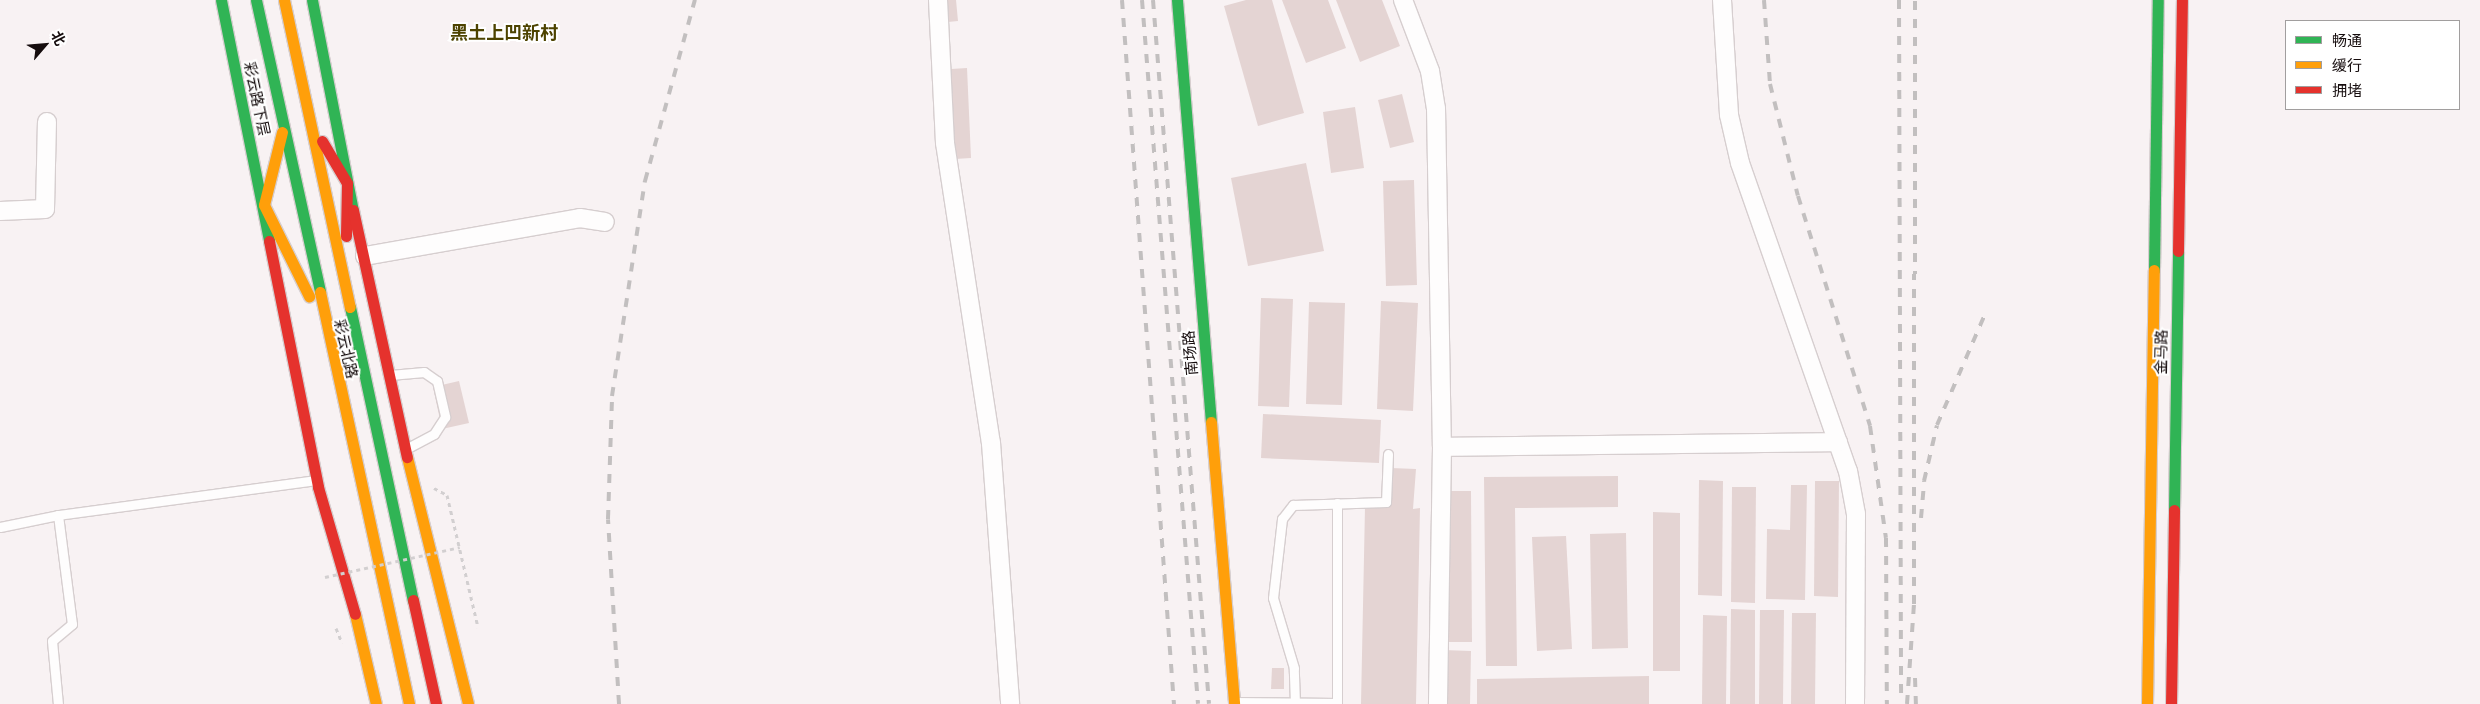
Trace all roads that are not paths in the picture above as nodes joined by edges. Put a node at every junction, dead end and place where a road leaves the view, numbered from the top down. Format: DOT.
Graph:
graph roads {
  1 [pos="221,0"];
  2 [pos="256,0"];
  3 [pos="284,0"];
  4 [pos="312,0"];
  5 [pos="938,0"];
  6 [pos="1177,0"];
  7 [pos="1404,0"];
  8 [pos="1722,0"];
  9 [pos="2158,0"];
  10 [pos="2182,0"];
  11 [pos="47,122"];
  12 [pos="311,123"];
  13 [pos="284,125"];
  14 [pos="347,183"];
  15 [pos="264,205"];
  16 [pos="0,211"];
  17 [pos="605,222"];
  18 [pos="365,256"];
  19 [pos="345,280"];
  20 [pos="326,330"];
  21 [pos="390,375"];
  22 [pos="1838,442"];
  23 [pos="1442,447"];
  24 [pos="406,449"];
  25 [pos="1388,454"];
  26 [pos="316,480"];
  27 [pos="1337,503"];
  28 [pos="58,515"];
  29 [pos="0,527"];
  30 [pos="1234,703"];
  31 [pos="1295,703"];
  32 [pos="1337,703"];
  33 [pos="58,704"];
  34 [pos="376,704"];
  35 [pos="409,704"];
  36 [pos="436,704"];
  37 [pos="468,704"];
  38 [pos="1010,704"];
  39 [pos="1438,704"];
  40 [pos="1855,704"];
  41 [pos="2147,704"];
  42 [pos="2171,704"];
  1 -- 15 [label="main road, 彩云路下层"];
  2 -- 13 [label="main road, 彩云北路"];
  3 -- 12 [label="main road, 彩云北路"];
  4 -- 14 [label="main road"];
  5 -- 38 [label="street"];
  6 -- 30 [label="main road, 南场路"];
  7 -- 23 [label="street"];
  8 -- 22 [label="street"];
  9 -- 41 [label="main road, 金马路"];
  10 -- 42 [label="main road, 金马路"];
  11 -- 16 [label="street"];
  12 -- 14 [label="main road"];
  12 -- 19 [label="main road, 彩云北路"];
  13 -- 15 [label="main road"];
  13 -- 20 [label="main road, 彩云北路"];
  14 -- 18 [label="main road"];
  14 -- 19 [label="main road"];
  15 -- 20 [label="main road"];
  15 -- 26 [label="main road"];
  17 -- 18 [label="street"];
  18 -- 21 [label="main road"];
  19 -- 36 [label="main road, 彩云北路"];
  20 -- 35 [label="main road, 彩云北路"];
  21 -- 24 [label="main road"];
  21 -- 24 [label="lane"];
  22 -- 23 [label="street"];
  22 -- 40 [label="street"];
  23 -- 39 [label="street"];
  24 -- 37 [label="main road"];
  25 -- 27 [label="lane"];
  26 -- 28 [label="lane"];
  26 -- 34 [label="main road"];
  27 -- 31 [label="lane"];
  27 -- 32 [label="lane"];
  28 -- 29 [label="lane"];
  28 -- 33 [label="lane"];
  30 -- 31 [label="lane"];
  31 -- 32 [label="lane"];
}
